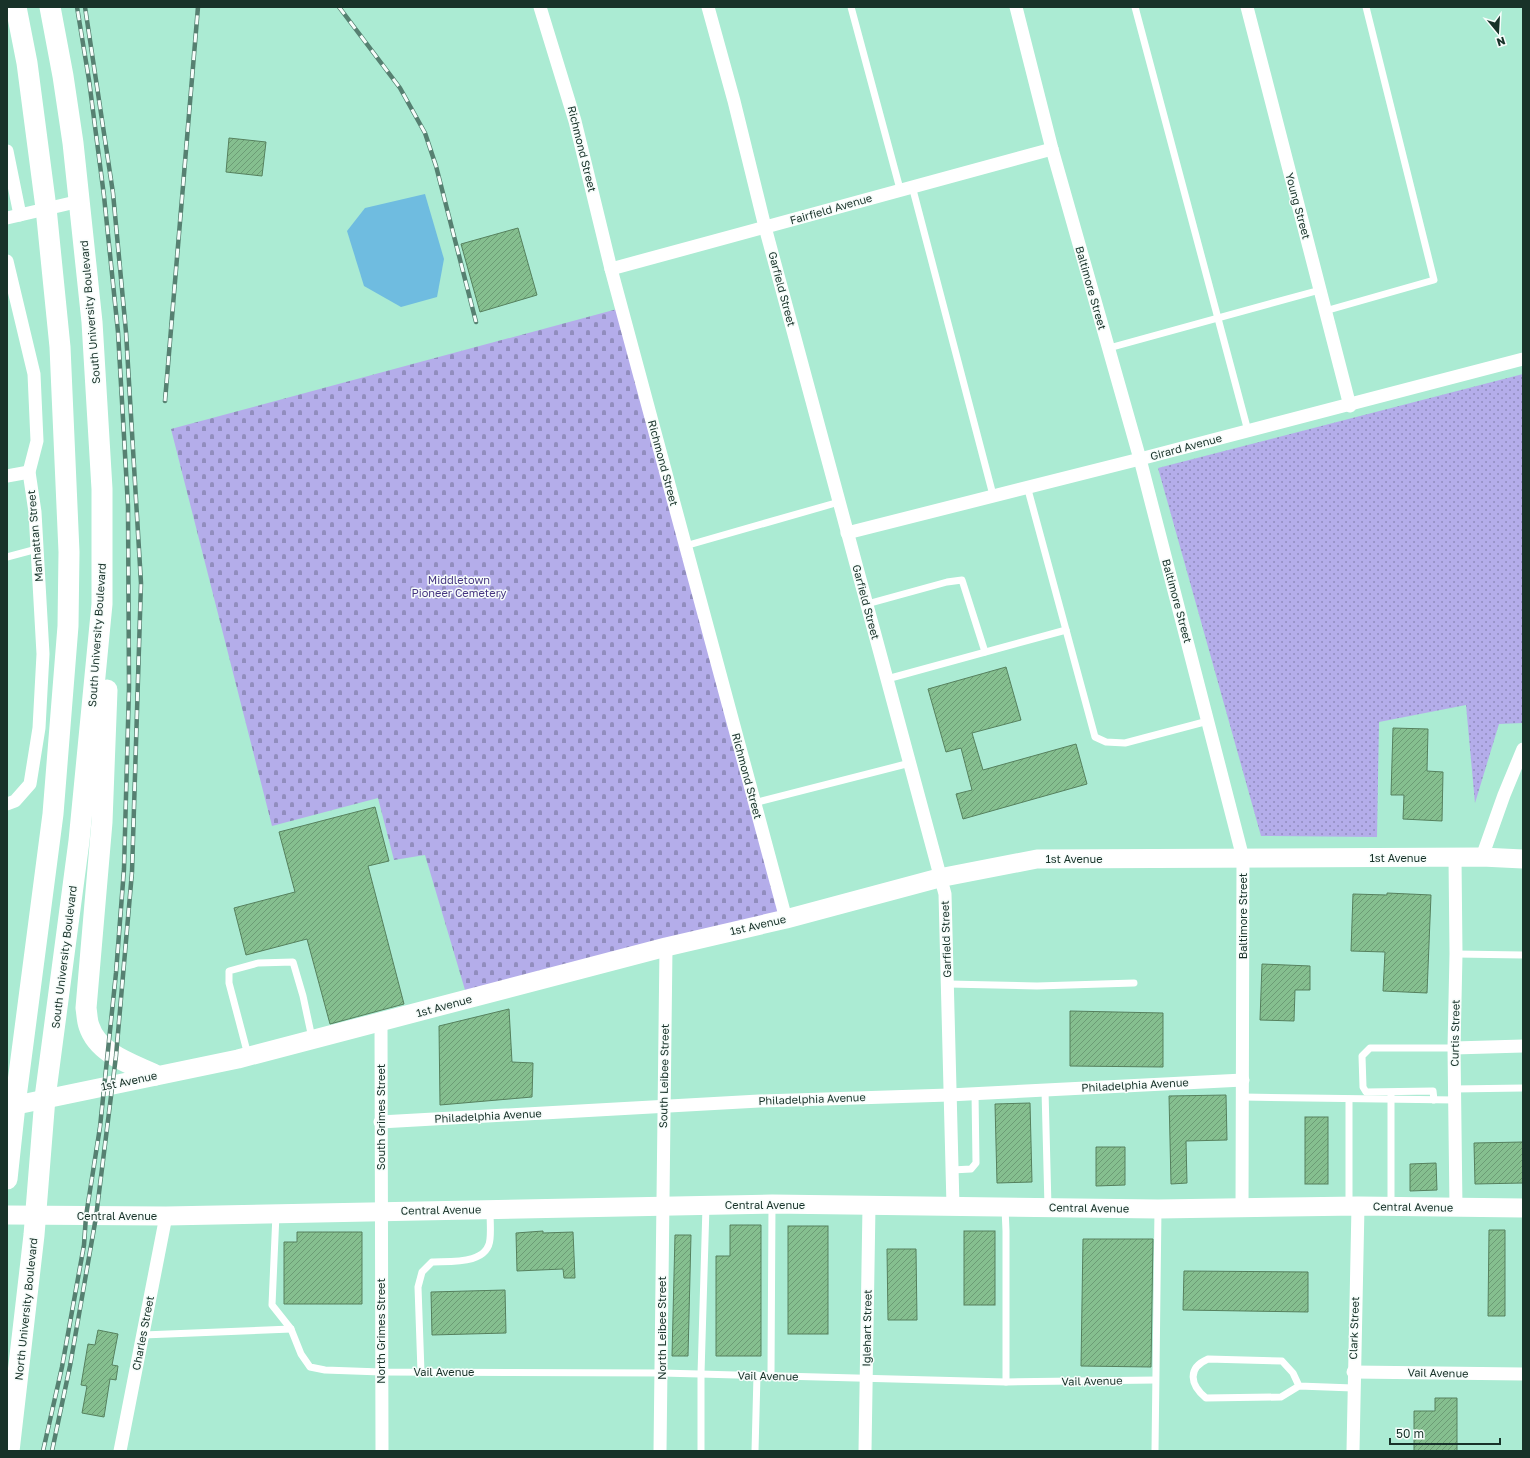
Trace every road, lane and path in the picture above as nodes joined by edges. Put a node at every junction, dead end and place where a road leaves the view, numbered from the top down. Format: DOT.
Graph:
graph roads {
  1 [pos="16,7"];
  2 [pos="50,7"];
  3 [pos="540,7"];
  4 [pos="708,7"];
  5 [pos="852,7"];
  6 [pos="1016,7"];
  7 [pos="1135,7"];
  8 [pos="1247,7"];
  9 [pos="1366,7"];
  10 [pos="1052,149"];
  11 [pos="7,151"];
  12 [pos="906,188"];
  13 [pos="80,201"];
  14 [pos="46,208"];
  15 [pos="20,215"];
  16 [pos="7,218"];
  17 [pos="765,227"];
  18 [pos="7,261"];
  19 [pos="611,269"];
  20 [pos="1320,290"];
  21 [pos="1325,311"];
  22 [pos="1218,318"];
  23 [pos="1109,348"];
  24 [pos="1523,360"];
  25 [pos="1350,406"];
  26 [pos="1248,431"];
  27 [pos="1140,459"];
  28 [pos="29,472"];
  29 [pos="7,476"];
  30 [pos="1027,486"];
  31 [pos="993,495"];
  32 [pos="839,502"];
  33 [pos="847,533"];
  34 [pos="685,546"];
  35 [pos="37,549"];
  36 [pos="7,557"];
  37 [pos="102,604"];
  38 [pos="867,604"];
  39 [pos="1066,630"];
  40 [pos="985,652"];
  41 [pos="887,679"];
  42 [pos="1208,721"];
  43 [pos="1523,749"];
  44 [pos="910,763"];
  45 [pos="754,803"];
  46 [pos="7,804"];
  47 [pos="1243,858"];
  48 [pos="1455,858"];
  49 [pos="1482,858"];
  50 [pos="1523,859"];
  51 [pos="940,878"];
  52 [pos="786,919"];
  53 [pos="666,947"];
  54 [pos="1456,954"];
  55 [pos="1523,955"];
  56 [pos="1134,983"];
  57 [pos="948,984"];
  58 [pos="381,1023"];
  59 [pos="312,1040"];
  60 [pos="1523,1046"];
  61 [pos="1454,1048"];
  62 [pos="249,1056"];
  63 [pos="155,1075"];
  64 [pos="1243,1080"];
  65 [pos="1523,1088"];
  66 [pos="1045,1090"];
  67 [pos="975,1093"];
  68 [pos="949,1095"];
  69 [pos="1454,1095"];
  70 [pos="1391,1096"];
  71 [pos="1243,1097"];
  72 [pos="45,1098"];
  73 [pos="1349,1099"];
  74 [pos="11,1106"];
  75 [pos="663,1107"];
  76 [pos="380,1122"];
  77 [pos="952,1170"];
  78 [pos="7,1179"];
  79 [pos="772,1204"];
  80 [pos="706,1205"];
  81 [pos="663,1206"];
  82 [pos="869,1206"];
  83 [pos="953,1206"];
  84 [pos="1004,1206"];
  85 [pos="1353,1206"];
  86 [pos="1391,1206"];
  87 [pos="1048,1207"];
  88 [pos="1242,1208"];
  89 [pos="1456,1208"];
  90 [pos="1523,1208"];
  91 [pos="490,1209"];
  92 [pos="1158,1209"];
  93 [pos="382,1211"];
  94 [pos="276,1213"];
  95 [pos="7,1215"];
  96 [pos="35,1215"];
  97 [pos="166,1216"];
  98 [pos="291,1329"];
  99 [pos="143,1336"];
  100 [pos="381,1372"];
  101 [pos="421,1372"];
  102 [pos="1353,1372"];
  103 [pos="662,1373"];
  104 [pos="701,1374"];
  105 [pos="1523,1374"];
  106 [pos="757,1375"];
  107 [pos="771,1376"];
  108 [pos="866,1378"];
  109 [pos="1155,1380"];
  110 [pos="1006,1382"];
  111 [pos="1299,1386"];
  112 [pos="1353,1388"];
  113 [pos="9,1451"];
  114 [pos="120,1451"];
  115 [pos="382,1451"];
  116 [pos="660,1451"];
  117 [pos="701,1451"];
  118 [pos="755,1451"];
  119 [pos="865,1451"];
  120 [pos="1155,1451"];
  121 [pos="1353,1451"];
  1 -- 14 [label="main road"];
  2 -- 13 [label="main road, South University Boulevard"];
  3 -- 19 [label="street, Richmond Street"];
  4 -- 17 [label="street, Garfield Street"];
  5 -- 12 [label="lane"];
  6 -- 10 [label="street, Baltimore Street"];
  7 -- 22 [label="lane"];
  8 -- 20 [label="street, Young Street"];
  9 -- 21 [label="lane"];
  10 -- 12 [label="street, Fairfield Avenue"];
  10 -- 23 [label="street, Baltimore Street"];
  11 -- 15 [label="street"];
  12 -- 17 [label="street, Fairfield Avenue"];
  12 -- 31 [label="lane"];
  13 -- 14 [label="street"];
  13 -- 37 [label="main road, South University Boulevard"];
  14 -- 15 [label="street"];
  14 -- 74 [label="main road"];
  15 -- 16 [label="street"];
  17 -- 19 [label="street, Fairfield Avenue"];
  17 -- 32 [label="street, Garfield Street"];
  18 -- 28 [label="street, Manhattan Street"];
  19 -- 34 [label="street, Richmond Street"];
  20 -- 21 [label="street, Young Street"];
  20 -- 22 [label="lane"];
  21 -- 25 [label="street, Young Street"];
  22 -- 23 [label="lane"];
  22 -- 26 [label="lane"];
  23 -- 27 [label="street, Baltimore Street"];
  24 -- 25 [label="street, Girard Avenue"];
  25 -- 26 [label="street, Girard Avenue"];
  26 -- 27 [label="street, Girard Avenue"];
  27 -- 30 [label="street, Girard Avenue"];
  27 -- 42 [label="street, Baltimore Street"];
  28 -- 29 [label="street"];
  28 -- 35 [label="street, Manhattan Street"];
  30 -- 31 [label="street, Girard Avenue"];
  30 -- 39 [label="lane"];
  31 -- 33 [label="street, Girard Avenue"];
  32 -- 33 [label="street, Garfield Street"];
  32 -- 34 [label="lane"];
  33 -- 38 [label="street, Garfield Street"];
  34 -- 45 [label="street, Richmond Street"];
  35 -- 36 [label="lane"];
  35 -- 46 [label="street, Manhattan Street"];
  37 -- 63 [label="main road"];
  37 -- 72 [label="main road, South University Boulevard"];
  38 -- 40 [label="lane"];
  38 -- 41 [label="street, Garfield Street"];
  39 -- 40 [label="lane"];
  39 -- 42 [label="lane"];
  40 -- 41 [label="lane"];
  41 -- 44 [label="street, Garfield Street"];
  42 -- 47 [label="street, Baltimore Street"];
  43 -- 49 [label="street"];
  44 -- 45 [label="lane"];
  44 -- 51 [label="street, Garfield Street"];
  45 -- 52 [label="street, Richmond Street"];
  47 -- 48 [label="main road, 1st Avenue"];
  47 -- 51 [label="main road, 1st Avenue"];
  47 -- 64 [label="street, Baltimore Street"];
  48 -- 49 [label="main road, 1st Avenue"];
  48 -- 54 [label="street, Curtis Street"];
  49 -- 50 [label="main road, 1st Avenue"];
  51 -- 52 [label="main road, 1st Avenue"];
  51 -- 57 [label="street, Garfield Street"];
  52 -- 53 [label="main road, 1st Avenue"];
  53 -- 58 [label="main road, 1st Avenue"];
  53 -- 75 [label="street, South Leibee Street"];
  54 -- 55 [label="lane"];
  54 -- 61 [label="street, Curtis Street"];
  56 -- 57 [label="lane"];
  57 -- 68 [label="street, Garfield Street"];
  58 -- 59 [label="main road, 1st Avenue"];
  58 -- 76 [label="street, South Grimes Street"];
  59 -- 62 [label="main road, 1st Avenue"];
  59 -- 62 [label="lane"];
  60 -- 61 [label="street"];
  61 -- 69 [label="street, Curtis Street"];
  61 -- 70 [label="lane"];
  62 -- 63 [label="main road, 1st Avenue"];
  63 -- 72 [label="main road, 1st Avenue"];
  64 -- 66 [label="street, Philadelphia Avenue"];
  64 -- 71 [label="street, Baltimore Street"];
  65 -- 69 [label="lane"];
  66 -- 67 [label="street, Philadelphia Avenue"];
  66 -- 87 [label="lane"];
  67 -- 68 [label="street, Philadelphia Avenue"];
  67 -- 77 [label="lane"];
  68 -- 75 [label="street, Philadelphia Avenue"];
  68 -- 77 [label="street, Garfield Street"];
  69 -- 70 [label="lane"];
  69 -- 89 [label="street, Curtis Street"];
  70 -- 73 [label="lane"];
  70 -- 86 [label="lane"];
  71 -- 73 [label="lane"];
  71 -- 88 [label="street, Baltimore Street"];
  72 -- 74 [label="main road, 1st Avenue"];
  72 -- 96 [label="main road, South University Boulevard"];
  73 -- 85 [label="lane"];
  74 -- 78 [label="main road"];
  75 -- 76 [label="street, Philadelphia Avenue"];
  75 -- 81 [label="street, South Leibee Street"];
  76 -- 93 [label="street, South Grimes Street"];
  77 -- 83 [label="street, Garfield Street"];
  79 -- 80 [label="main road, Central Avenue"];
  79 -- 82 [label="main road, Central Avenue"];
  79 -- 107 [label="lane"];
  80 -- 81 [label="main road, Central Avenue"];
  80 -- 104 [label="lane"];
  81 -- 91 [label="main road, Central Avenue"];
  81 -- 103 [label="street, North Leibee Street"];
  82 -- 83 [label="main road, Central Avenue"];
  82 -- 108 [label="street, Iglehart Street"];
  83 -- 84 [label="main road, Central Avenue"];
  84 -- 87 [label="main road, Central Avenue"];
  84 -- 110 [label="lane"];
  85 -- 86 [label="main road, Central Avenue"];
  85 -- 88 [label="main road, Central Avenue"];
  85 -- 102 [label="street, Clark Street"];
  86 -- 89 [label="main road, Central Avenue"];
  87 -- 92 [label="main road, Central Avenue"];
  88 -- 92 [label="main road, Central Avenue"];
  89 -- 90 [label="main road, Central Avenue"];
  91 -- 93 [label="main road, Central Avenue"];
  91 -- 101 [label="lane"];
  92 -- 109 [label="lane"];
  93 -- 94 [label="main road, Central Avenue"];
  93 -- 100 [label="street, North Grimes Street"];
  94 -- 97 [label="main road, Central Avenue"];
  94 -- 98 [label="lane"];
  95 -- 96 [label="main road, Central Avenue"];
  96 -- 97 [label="main road, Central Avenue"];
  96 -- 113 [label="main road, North University Boulevard"];
  97 -- 99 [label="street, Charles Street"];
  98 -- 99 [label="lane"];
  98 -- 100 [label="lane, Vail Avenue"];
  99 -- 114 [label="street, Charles Street"];
  100 -- 101 [label="lane, Vail Avenue"];
  100 -- 115 [label="street, North Grimes Street"];
  101 -- 103 [label="lane, Vail Avenue"];
  102 -- 105 [label="street, Vail Avenue"];
  102 -- 112 [label="street, Clark Street"];
  103 -- 104 [label="lane, Vail Avenue"];
  103 -- 116 [label="street, North Leibee Street"];
  104 -- 106 [label="lane, Vail Avenue"];
  104 -- 117 [label="lane"];
  106 -- 107 [label="lane, Vail Avenue"];
  106 -- 118 [label="lane"];
  107 -- 108 [label="lane, Vail Avenue"];
  108 -- 110 [label="lane, Vail Avenue"];
  108 -- 119 [label="street, Iglehart Street"];
  109 -- 110 [label="lane, Vail Avenue"];
  109 -- 120 [label="lane"];
  111 -- 111 [label="lane"];
  111 -- 112 [label="lane"];
  112 -- 121 [label="street, Clark Street"];
}
